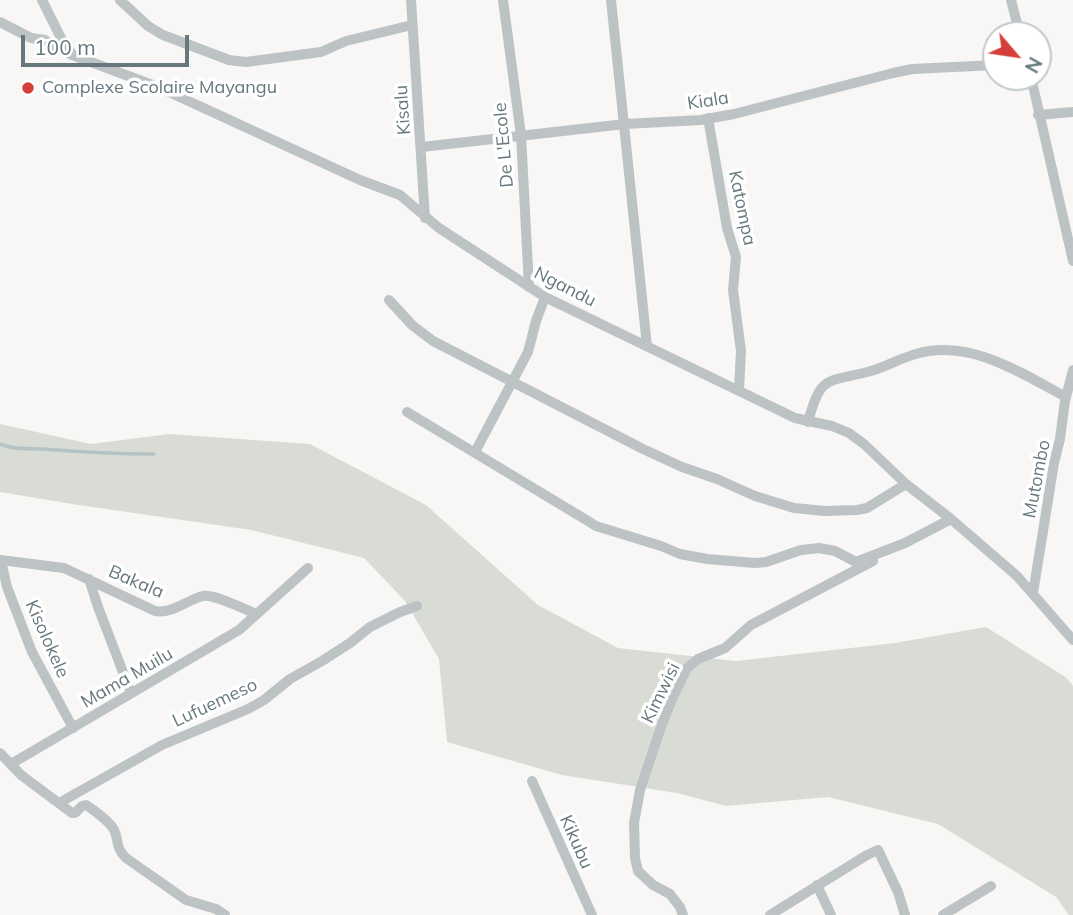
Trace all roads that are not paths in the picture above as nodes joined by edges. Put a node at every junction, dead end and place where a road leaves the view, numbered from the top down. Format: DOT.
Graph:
graph roads {
  1 [pos="42,0"];
  2 [pos="120,0"];
  3 [pos="411,0"];
  4 [pos="503,0"];
  5 [pos="611,0"];
  6 [pos="1011,0"];
  7 [pos="1016,21"];
  8 [pos="0,22"];
  9 [pos="412,25"];
  10 [pos="72,55"];
  11 [pos="982,66"];
  12 [pos="1034,91"];
  13 [pos="1073,112"];
  14 [pos="1038,115"];
  15 [pos="708,118"];
  16 [pos="625,124"];
  17 [pos="521,135"];
  18 [pos="422,147"];
  19 [pos="425,218"];
  20 [pos="1073,261"];
  21 [pos="529,287"];
  22 [pos="545,297"];
  23 [pos="389,300"];
  24 [pos="647,346"];
  25 [pos="1073,370"];
  26 [pos="512,383"];
  27 [pos="739,390"];
  28 [pos="1066,397"];
  29 [pos="407,412"];
  30 [pos="808,422"];
  31 [pos="475,452"];
  32 [pos="906,484"];
  33 [pos="951,519"];
  34 [pos="905,543"];
  35 [pos="0,560"];
  36 [pos="308,568"];
  37 [pos="89,579"];
  38 [pos="1033,593"];
  39 [pos="417,606"];
  40 [pos="257,614"];
  41 [pos="1073,640"];
  42 [pos="131,693"];
  43 [pos="73,727"];
  44 [pos="0,753"];
  45 [pos="10,764"];
  46 [pos="532,781"];
  47 [pos="59,803"];
  48 [pos="817,885"];
  49 [pos="990,886"];
  50 [pos="225,915"];
  51 [pos="592,915"];
  52 [pos="683,915"];
  53 [pos="770,915"];
  54 [pos="831,915"];
  55 [pos="905,915"];
  56 [pos="943,915"];
  1 -- 10 [label="street"];
  2 -- 9 [label="street"];
  3 -- 9 [label="street, Kisalu"];
  4 -- 17 [label="street, De L'Ecole"];
  5 -- 16 [label="street"];
  6 -- 7 [label="street"];
  8 -- 10 [label="street, Ngandu"];
  9 -- 18 [label="street, Kisalu"];
  10 -- 19 [label="street, Ngandu"];
  11 -- 15 [label="street, Kiala"];
  12 -- 14 [label="street"];
  13 -- 14 [label="street"];
  14 -- 20 [label="street"];
  15 -- 16 [label="street, Kiala"];
  15 -- 27 [label="street, Katompa"];
  16 -- 17 [label="street, Kiala"];
  16 -- 24 [label="street"];
  17 -- 18 [label="street, Kiala"];
  17 -- 21 [label="street, De L'Ecole"];
  18 -- 19 [label="street, Kisalu"];
  19 -- 21 [label="street, Ngandu"];
  21 -- 22 [label="street, Ngandu"];
  22 -- 24 [label="street, Ngandu"];
  22 -- 26 [label="street"];
  23 -- 26 [label="street"];
  24 -- 27 [label="street, Ngandu"];
  25 -- 28 [label="street, Mutombo"];
  26 -- 31 [label="street"];
  26 -- 32 [label="street"];
  27 -- 30 [label="street, Ngandu"];
  28 -- 30 [label="street"];
  28 -- 38 [label="street, Mutombo"];
  29 -- 31 [label="street"];
  30 -- 32 [label="street, Ngandu"];
  31 -- 34 [label="street"];
  32 -- 33 [label="street, Ngandu"];
  33 -- 34 [label="street"];
  33 -- 38 [label="street, Ngandu"];
  34 -- 52 [label="street, Kimwisi"];
  35 -- 37 [label="street, Bakala"];
  35 -- 43 [label="street, Kisolokele"];
  36 -- 40 [label="street, Mama Muilu"];
  37 -- 40 [label="street, Bakala"];
  37 -- 42 [label="street"];
  38 -- 41 [label="street, Ngandu"];
  39 -- 47 [label="street, Lufuemeso"];
  40 -- 42 [label="street, Mama Muilu"];
  42 -- 43 [label="street, Mama Muilu"];
  43 -- 45 [label="street, Mama Muilu"];
  44 -- 45 [label="street"];
  45 -- 47 [label="street"];
  46 -- 51 [label="street, Kikubu"];
  47 -- 50 [label="street"];
  48 -- 53 [label="street"];
  48 -- 54 [label="street"];
  48 -- 55 [label="street"];
  49 -- 56 [label="street"];
}
